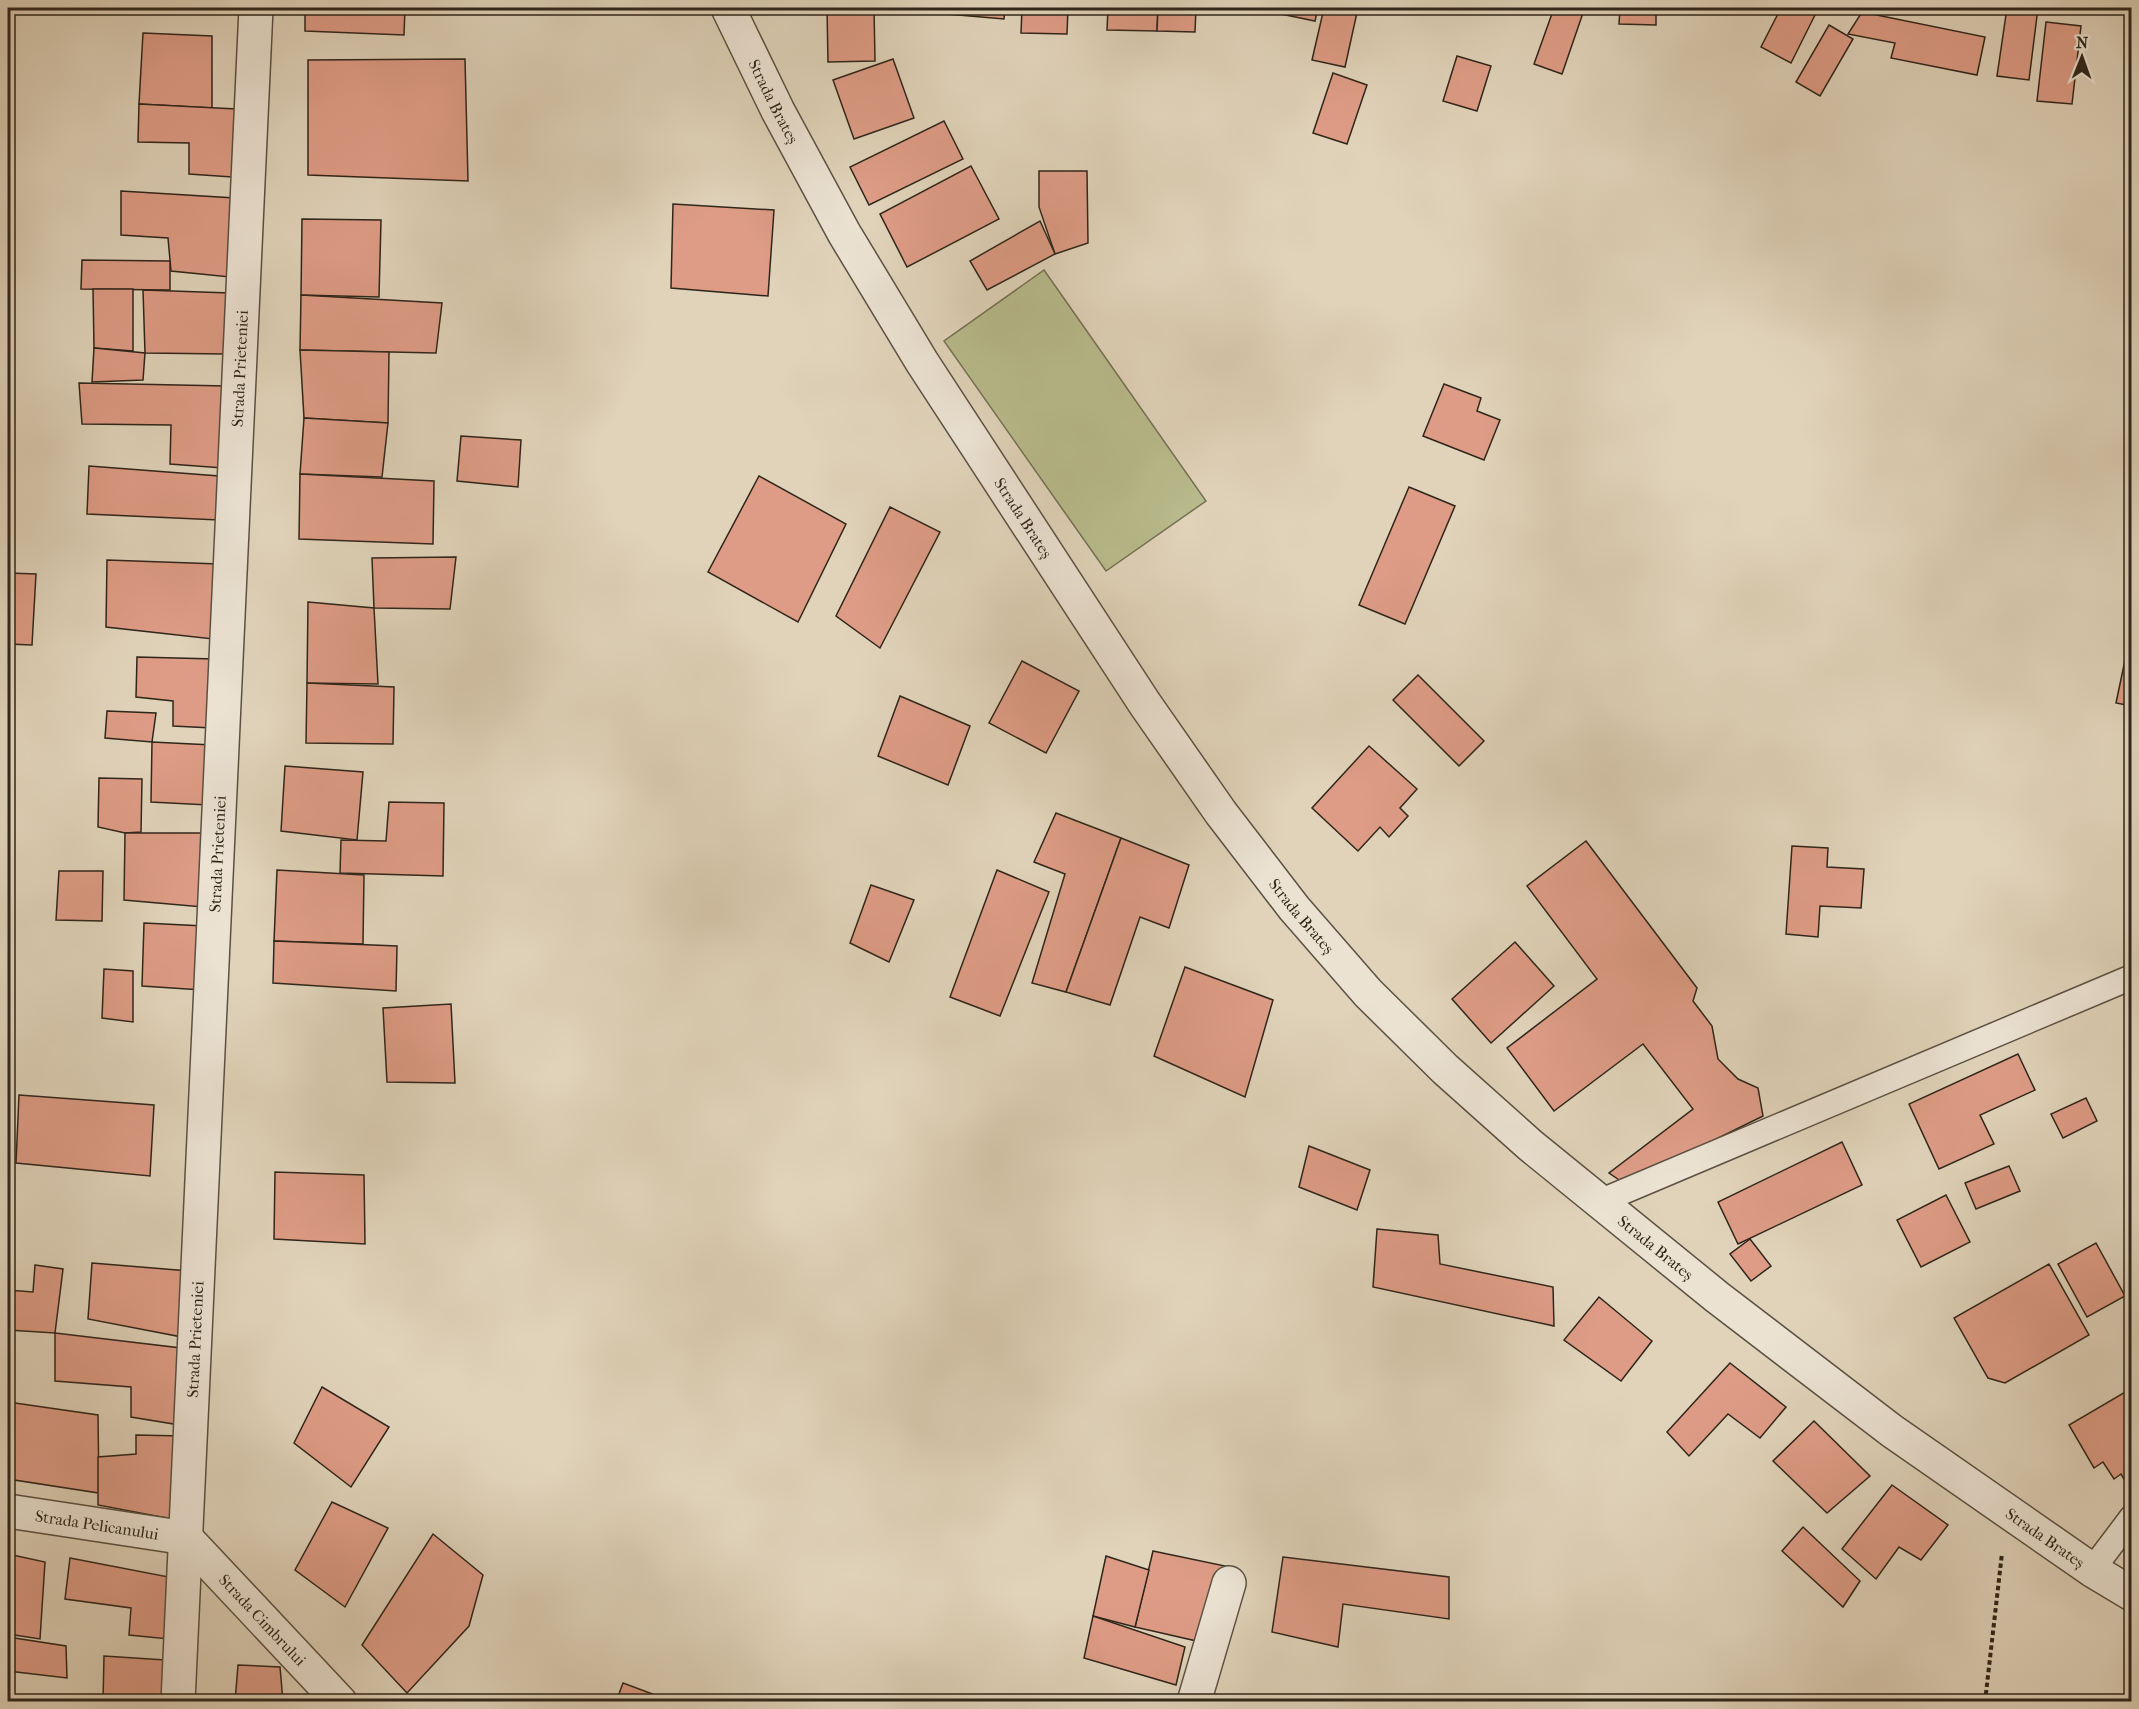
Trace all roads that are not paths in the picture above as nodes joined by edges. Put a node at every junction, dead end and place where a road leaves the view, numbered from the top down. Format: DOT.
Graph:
graph roads {
  1 [pos="256,8"];
  2 [pos="728,8"];
  3 [pos="2132,977"];
  4 [pos="1599,1202"];
  5 [pos="8,1511"];
  6 [pos="2132,1517"];
  7 [pos="186,1538"];
  8 [pos="2092,1570"];
  9 [pos="1229,1583"];
  10 [pos="2132,1594"];
  11 [pos="178,1701"];
  12 [pos="340,1701"];
  13 [pos="1194,1701"];
  1 -- 7 [label="street, Strada Prieteniei"];
  2 -- 4 [label="street, Strada Brateș"];
  3 -- 4 [label="lane"];
  4 -- 8 [label="street, Strada Brateș"];
  5 -- 7 [label="street, Strada Pelicanului"];
  6 -- 8 [label="lane"];
  7 -- 11 [label="street, Strada Prieteniei"];
  7 -- 12 [label="street, Strada Cimbrului"];
  8 -- 10 [label="street, Strada Brateș"];
  9 -- 13 [label="street"];
}
